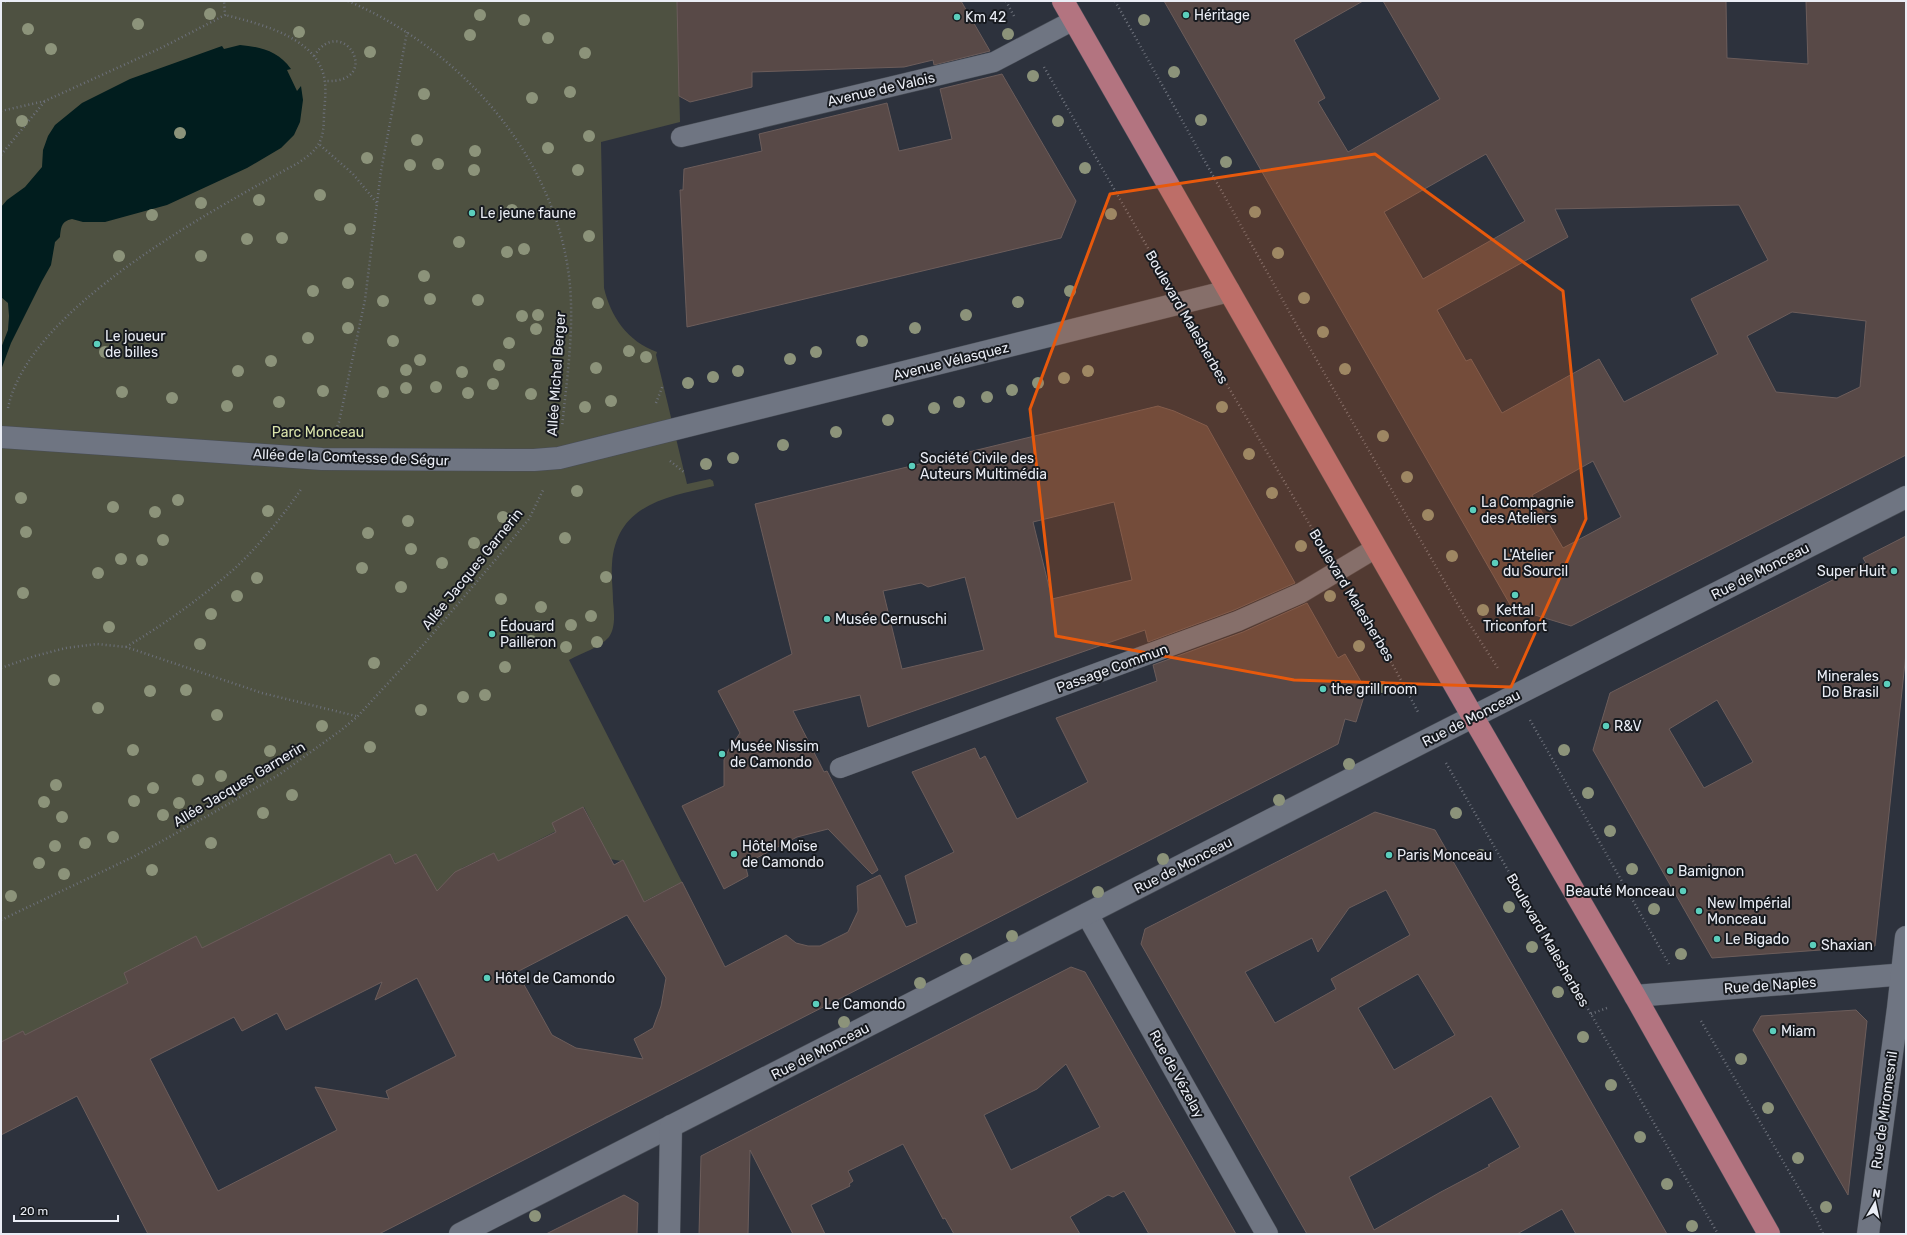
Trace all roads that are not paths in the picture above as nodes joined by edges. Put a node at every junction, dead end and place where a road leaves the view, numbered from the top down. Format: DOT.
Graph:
graph roads {
  1 [pos="1063,1"];
  2 [pos="1074,20"];
  3 [pos="681,136"];
  4 [pos="1229,291"];
  5 [pos="674,430"];
  6 [pos="2,437"];
  7 [pos="1906,497"];
  8 [pos="1376,548"];
  9 [pos="1473,717"];
  10 [pos="840,768"];
  11 [pos="1087,914"];
  12 [pos="1906,937"];
  13 [pos="1904,974"];
  14 [pos="1635,996"];
  15 [pos="671,1126"];
  16 [pos="460,1234"];
  17 [pos="669,1234"];
  18 [pos="1267,1234"];
  19 [pos="1769,1234"];
  20 [pos="1868,1234"];
  1 -- 2 [label="main road"];
  2 -- 3 [label="lane, Avenue de Valois"];
  2 -- 4 [label="main road"];
  4 -- 5 [label="street, Avenue Vélasquez"];
  4 -- 8 [label="main road"];
  5 -- 6 [label="street, Allée de la Comtesse de Ségur"];
  7 -- 9 [label="street, Rue de Monceau"];
  8 -- 9 [label="main road"];
  8 -- 10 [label="lane, Passage Commun"];
  9 -- 11 [label="street, Rue de Monceau"];
  9 -- 14 [label="main road"];
  11 -- 15 [label="street, Rue de Monceau"];
  11 -- 18 [label="street, Rue de Vézelay"];
  12 -- 13 [label="street, Rue de Miromesnil"];
  13 -- 14 [label="street, Rue de Naples"];
  13 -- 20 [label="street, Rue de Miromesnil"];
  14 -- 19 [label="main road"];
  15 -- 16 [label="street, Rue de Monceau"];
  15 -- 17 [label="street"];
}
